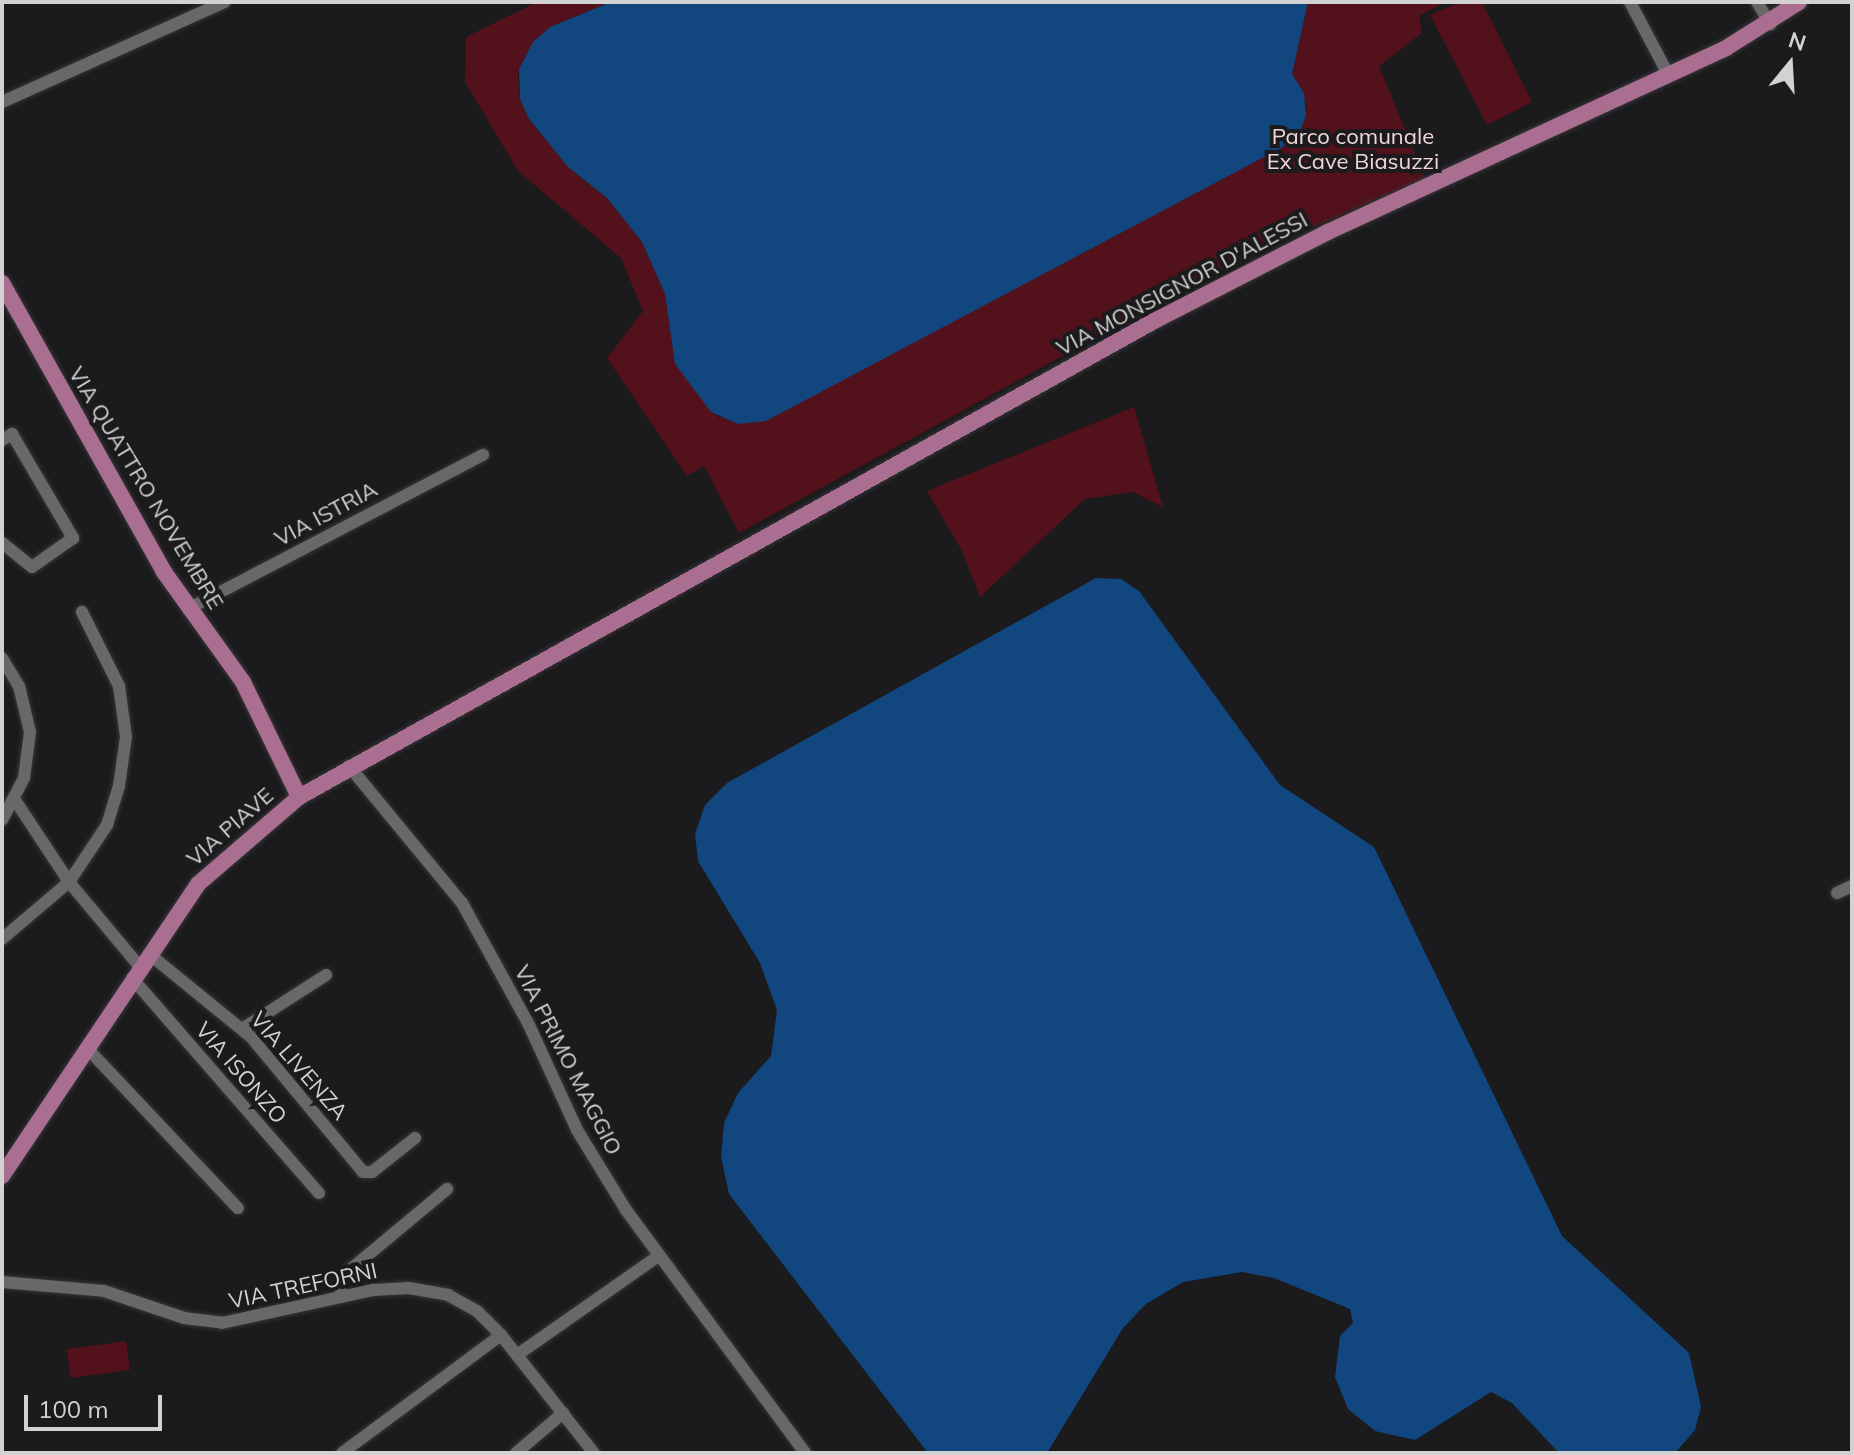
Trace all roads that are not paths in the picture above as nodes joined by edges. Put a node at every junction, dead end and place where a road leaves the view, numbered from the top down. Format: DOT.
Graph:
graph roads {
  1 [pos="225,2"];
  2 [pos="1630,2"];
  3 [pos="1757,2"];
  4 [pos="1799,2"];
  5 [pos="1770,24"];
  6 [pos="1669,76"];
  7 [pos="2,102"];
  8 [pos="2,283"];
  9 [pos="2,440"];
  10 [pos="483,455"];
  11 [pos="2,543"];
  12 [pos="188,609"];
  13 [pos="82,612"];
  14 [pos="597,631"];
  15 [pos="2,658"];
  16 [pos="349,766"];
  17 [pos="299,797"];
  18 [pos="15,800"];
  19 [pos="2,820"];
  20 [pos="69,882"];
  21 [pos="1852,886"];
  22 [pos="1837,893"];
  23 [pos="2,939"];
  24 [pos="140,966"];
  25 [pos="326,975"];
  26 [pos="242,1029"];
  27 [pos="87,1048"];
  28 [pos="415,1138"];
  29 [pos="2,1176"];
  30 [pos="447,1189"];
  31 [pos="319,1193"];
  32 [pos="238,1208"];
  33 [pos="657,1257"];
  34 [pos="2,1282"];
  35 [pos="342,1297"];
  36 [pos="501,1335"];
  37 [pos="517,1355"];
  38 [pos="563,1413"];
  39 [pos="342,1453"];
  40 [pos="516,1453"];
  41 [pos="594,1453"];
  42 [pos="805,1453"];
  1 -- 7 [label="street"];
  2 -- 6 [label="street"];
  3 -- 5 [label="street"];
  4 -- 5 [label="main road, VIA MONSIGNOR D'ALESSI"];
  5 -- 6 [label="main road, VIA MONSIGNOR D'ALESSI"];
  6 -- 14 [label="main road, VIA MONSIGNOR D'ALESSI"];
  8 -- 12 [label="main road, VIA QUATTRO NOVEMBRE"];
  9 -- 11 [label="street"];
  10 -- 12 [label="street, VIA ISTRIA"];
  12 -- 17 [label="main road, VIA QUATTRO NOVEMBRE"];
  13 -- 20 [label="street"];
  14 -- 16 [label="main road, VIA PIAVE"];
  15 -- 18 [label="street"];
  16 -- 17 [label="main road, VIA PIAVE"];
  16 -- 33 [label="street, VIA PRIMO MAGGIO"];
  17 -- 24 [label="main road, VIA PIAVE"];
  18 -- 19 [label="street"];
  18 -- 20 [label="street"];
  20 -- 23 [label="street"];
  20 -- 24 [label="street"];
  21 -- 22 [label="street"];
  24 -- 26 [label="street, VIA LIVENZA"];
  24 -- 27 [label="main road, VIA PIAVE"];
  24 -- 31 [label="street, VIA ISONZO"];
  25 -- 26 [label="street"];
  26 -- 28 [label="street, VIA LIVENZA"];
  27 -- 29 [label="main road, VIA PIAVE"];
  27 -- 32 [label="street"];
  30 -- 35 [label="street"];
  33 -- 37 [label="street"];
  33 -- 42 [label="street, VIA PRIMO MAGGIO"];
  34 -- 35 [label="street, VIA TREFORNI"];
  35 -- 36 [label="street, VIA TREFORNI"];
  36 -- 37 [label="street, VIA TREFORNI"];
  36 -- 39 [label="street"];
  37 -- 38 [label="street, VIA TREFORNI"];
  38 -- 40 [label="street"];
  38 -- 41 [label="street, VIA TREFORNI"];
}
